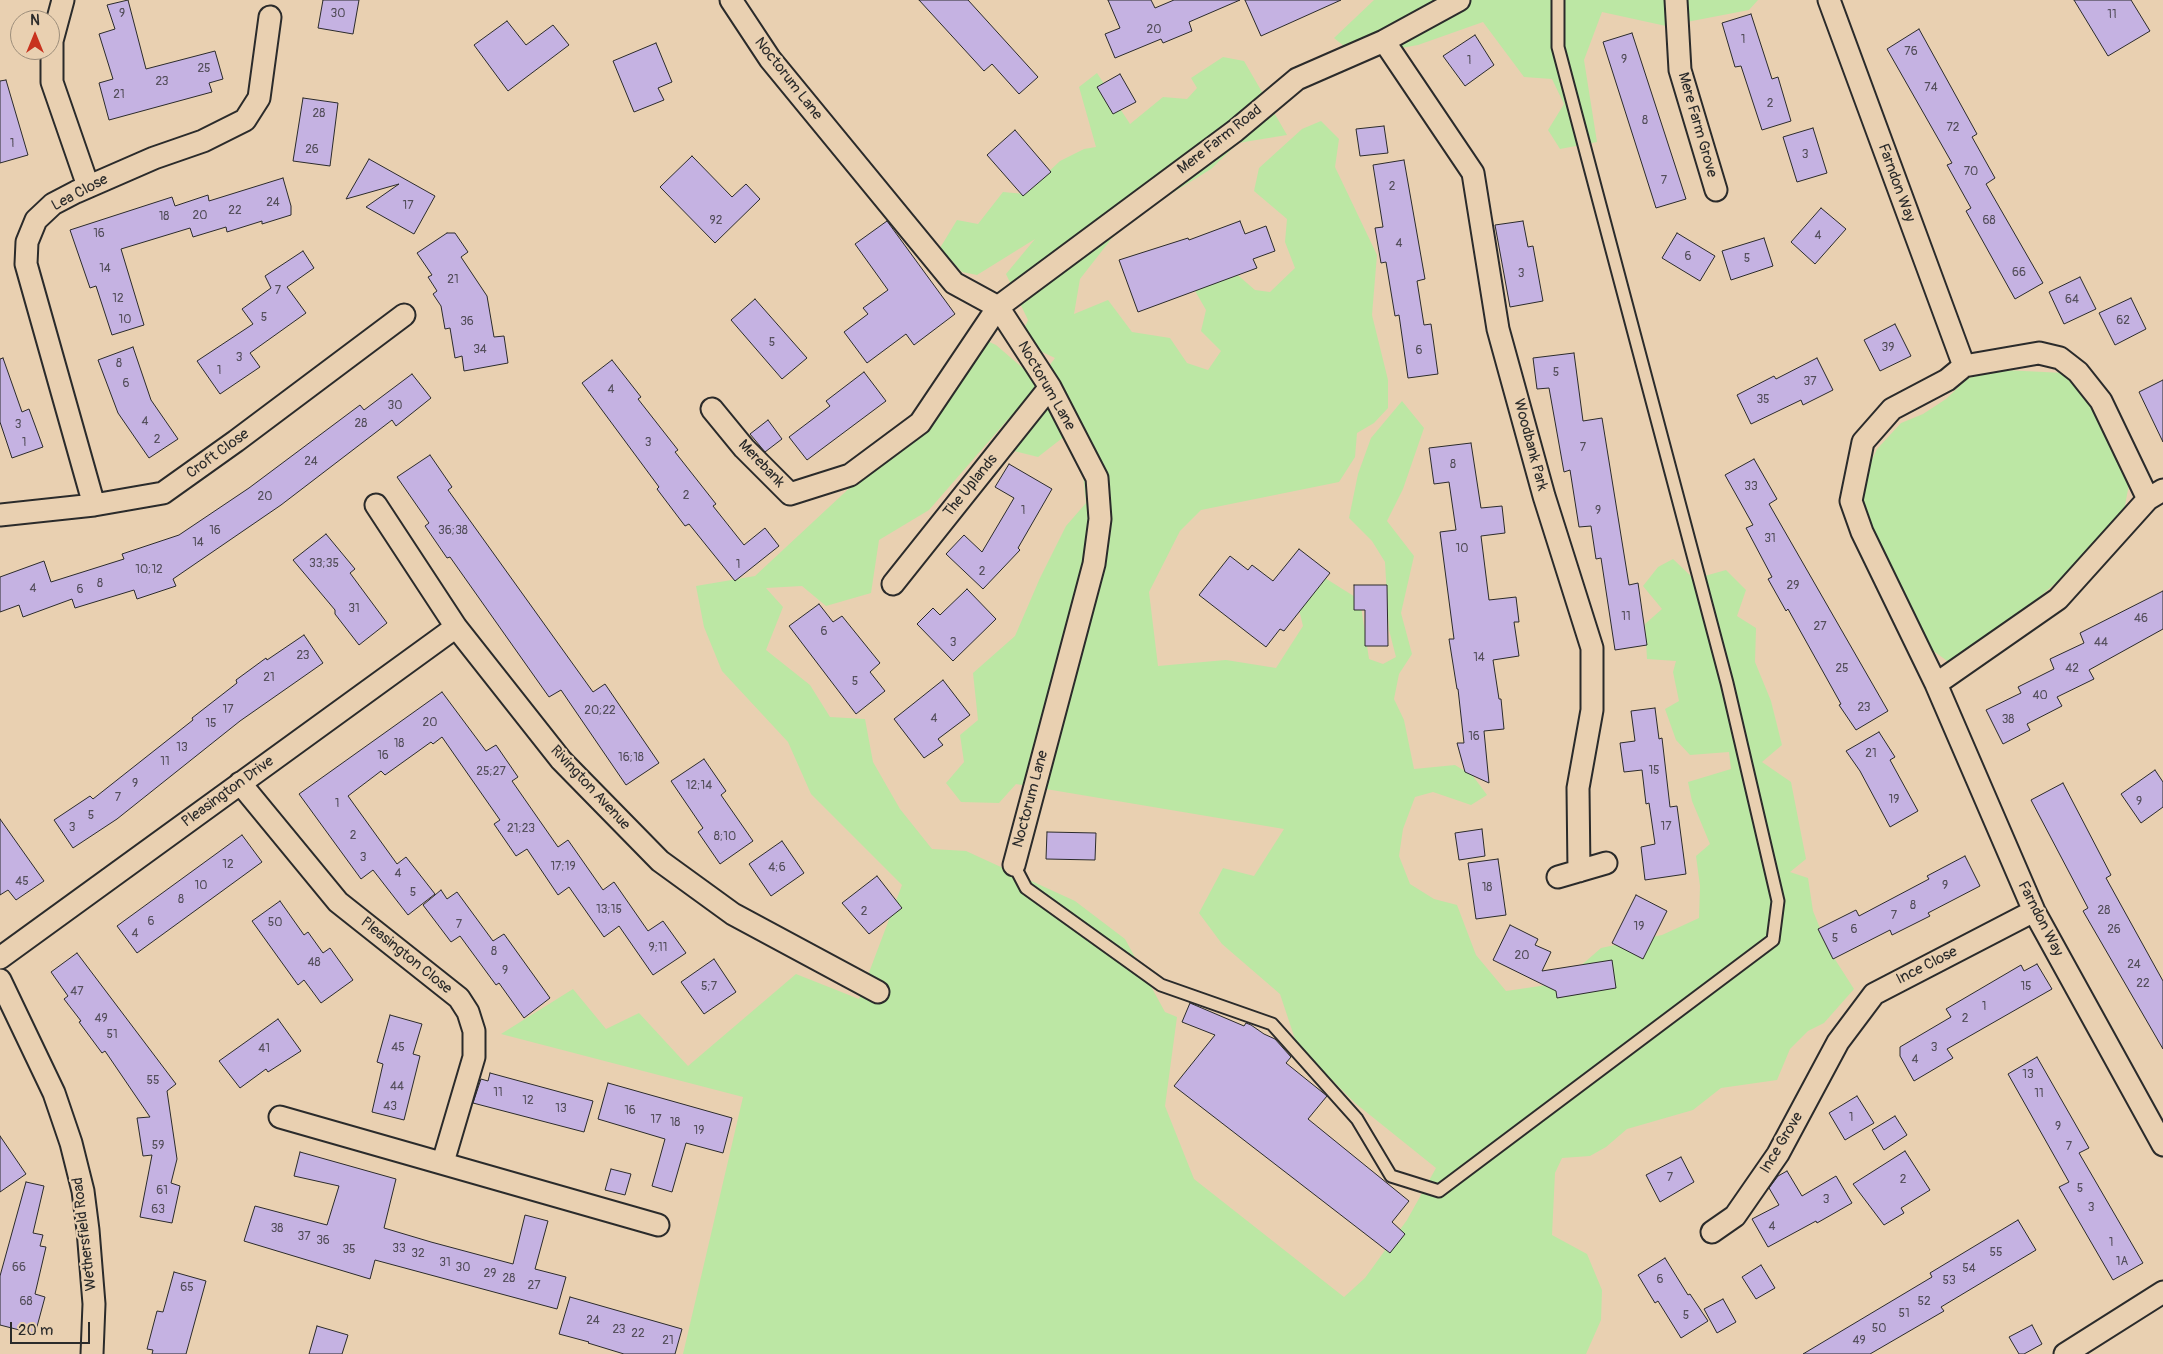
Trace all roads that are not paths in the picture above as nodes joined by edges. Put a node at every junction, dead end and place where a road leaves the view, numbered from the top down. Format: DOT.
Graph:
graph roads {
  1 [pos="63,0"];
  2 [pos="731,0"];
  3 [pos="1459,0"];
  4 [pos="1558,0"];
  5 [pos="1676,0"];
  6 [pos="1829,0"];
  7 [pos="270,17"];
  8 [pos="1384,41"];
  9 [pos="88,186"];
  10 [pos="1716,190"];
  11 [pos="998,307"];
  12 [pos="404,315"];
  13 [pos="1964,366"];
  14 [pos="1050,387"];
  15 [pos="712,409"];
  16 [pos="850,475"];
  17 [pos="2156,494"];
  18 [pos="94,505"];
  19 [pos="376,505"];
  20 [pos="0,515"];
  21 [pos="893,584"];
  22 [pos="456,627"];
  23 [pos="1936,684"];
  24 [pos="240,783"];
  25 [pos="1606,863"];
  26 [pos="1014,864"];
  27 [pos="1579,871"];
  28 [pos="1558,877"];
  29 [pos="2034,911"];
  30 [pos="0,958"];
  31 [pos="0,980"];
  32 [pos="878,992"];
  33 [pos="1838,1042"];
  34 [pos="280,1117"];
  35 [pos="2163,1146"];
  36 [pos="443,1162"];
  37 [pos="658,1225"];
  38 [pos="1712,1232"];
  39 [pos="2163,1292"];
  40 [pos="92,1354"];
  41 [pos="2065,1354"];
  1 -- 9 [label="street"];
  2 -- 11 [label="street, Noctorum Lane"];
  3 -- 8 [label="street, Mere Farm Road"];
  4 -- 26 [label="lane"];
  5 -- 10 [label="street, Mere Farm Grove"];
  6 -- 13 [label="street, Farndon Way"];
  7 -- 9 [label="street, Lea Close"];
  8 -- 11 [label="street, Mere Farm Road"];
  8 -- 27 [label="street, Woodbank Park"];
  9 -- 18 [label="street, Lea Close"];
  11 -- 14 [label="street, Noctorum Lane"];
  11 -- 16 [label="street, Mere Farm Road"];
  12 -- 18 [label="street, Croft Close"];
  13 -- 17 [label="street, Farndon Way"];
  13 -- 23 [label="street, Farndon Way"];
  14 -- 21 [label="street, The Uplands"];
  14 -- 26 [label="street, Noctorum Lane"];
  15 -- 16 [label="street, Merebank"];
  17 -- 23 [label="street, Farndon Way"];
  18 -- 20 [label="street, Croft Close"];
  19 -- 22 [label="street, Rivington Avenue"];
  22 -- 24 [label="street, Pleasington Drive"];
  22 -- 32 [label="street, Rivington Avenue"];
  23 -- 29 [label="street, Farndon Way"];
  24 -- 30 [label="street, Pleasington Drive"];
  24 -- 36 [label="street, Pleasington Close"];
  25 -- 27 [label="street"];
  27 -- 28 [label="street"];
  29 -- 33 [label="street, Ince Close"];
  29 -- 35 [label="street, Farndon Way"];
  31 -- 40 [label="street, Wethersfield Road"];
  33 -- 38 [label="street, Ince Grove"];
  34 -- 36 [label="street"];
  36 -- 37 [label="street"];
  39 -- 41 [label="street"];
}
